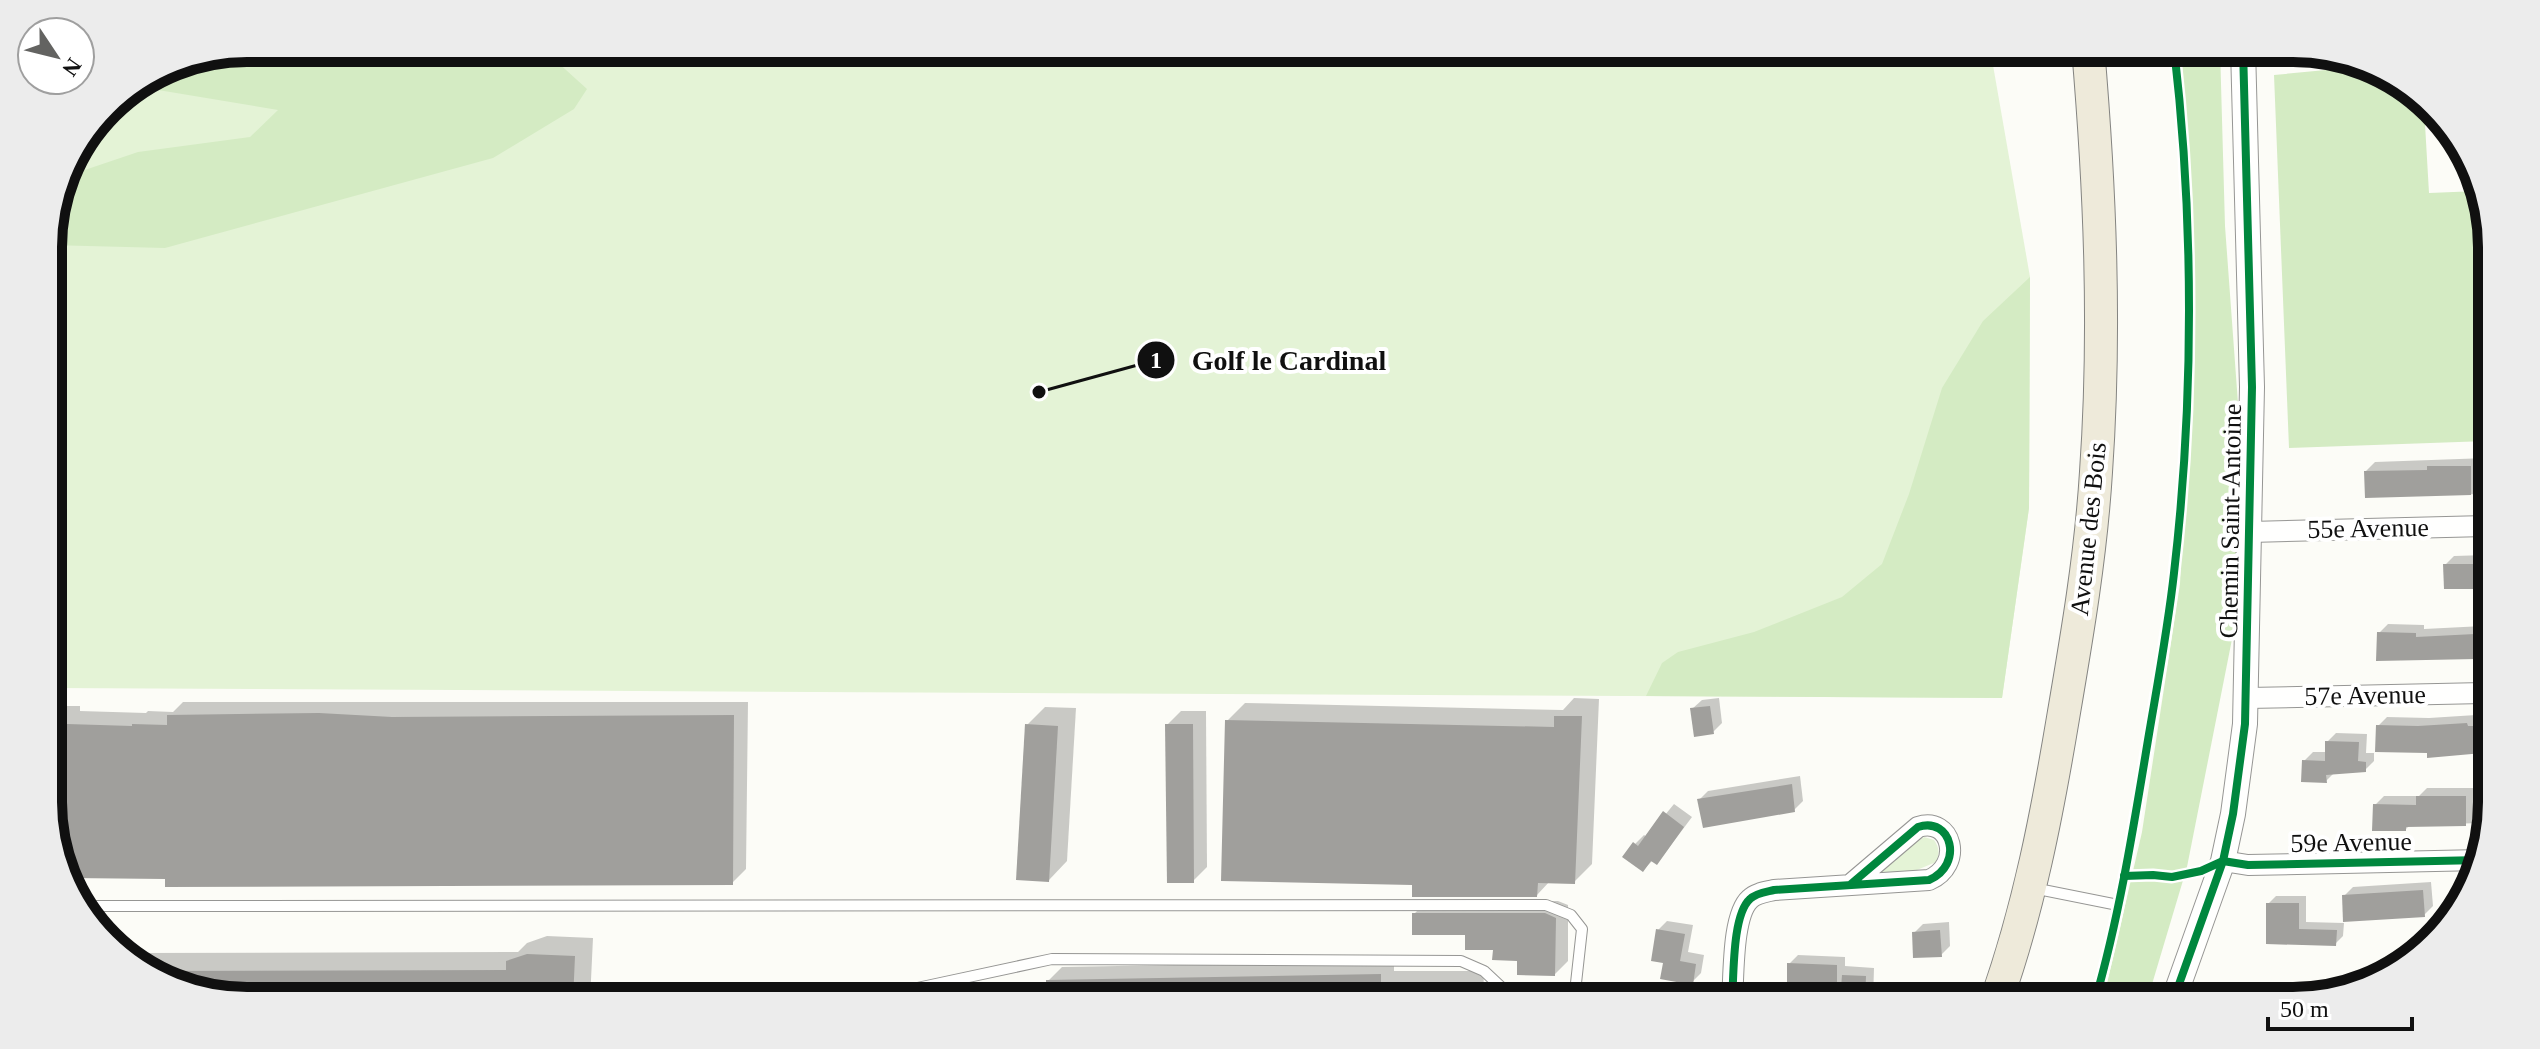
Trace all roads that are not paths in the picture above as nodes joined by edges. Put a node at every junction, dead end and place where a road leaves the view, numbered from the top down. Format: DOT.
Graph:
graph roads {
  1 [pos="2089,62"];
  2 [pos="2243,62"];
  3 [pos="2478,526"];
  4 [pos="2250,532"];
  5 [pos="2478,693"];
  6 [pos="2247,698"];
  7 [pos="2468,860"];
  8 [pos="2223,861"];
  9 [pos="1851,884"];
  10 [pos="2030,888"];
  11 [pos="2118,905"];
  12 [pos="94,906"];
  13 [pos="922,987"];
  14 [pos="1501,987"];
  15 [pos="1576,987"];
  16 [pos="1733,987"];
  17 [pos="2000,987"];
  18 [pos="2178,987"];
  1 -- 10 [label="main road, Avenue des Bois"];
  2 -- 4 [label="street, Chemin Saint-Antoine"];
  3 -- 4 [label="street, 55e Avenue"];
  4 -- 6 [label="street, Chemin Saint-Antoine"];
  5 -- 6 [label="street, 57e Avenue"];
  6 -- 8 [label="street, Chemin Saint-Antoine"];
  7 -- 8 [label="street, 59e Avenue"];
  8 -- 18 [label="street, Chemin Saint-Antoine"];
  9 -- 9 [label="street"];
  9 -- 16 [label="street"];
  10 -- 11 [label="lane"];
  10 -- 17 [label="main road, Avenue des Bois"];
  12 -- 15 [label="lane"];
  13 -- 14 [label="lane"];
}
